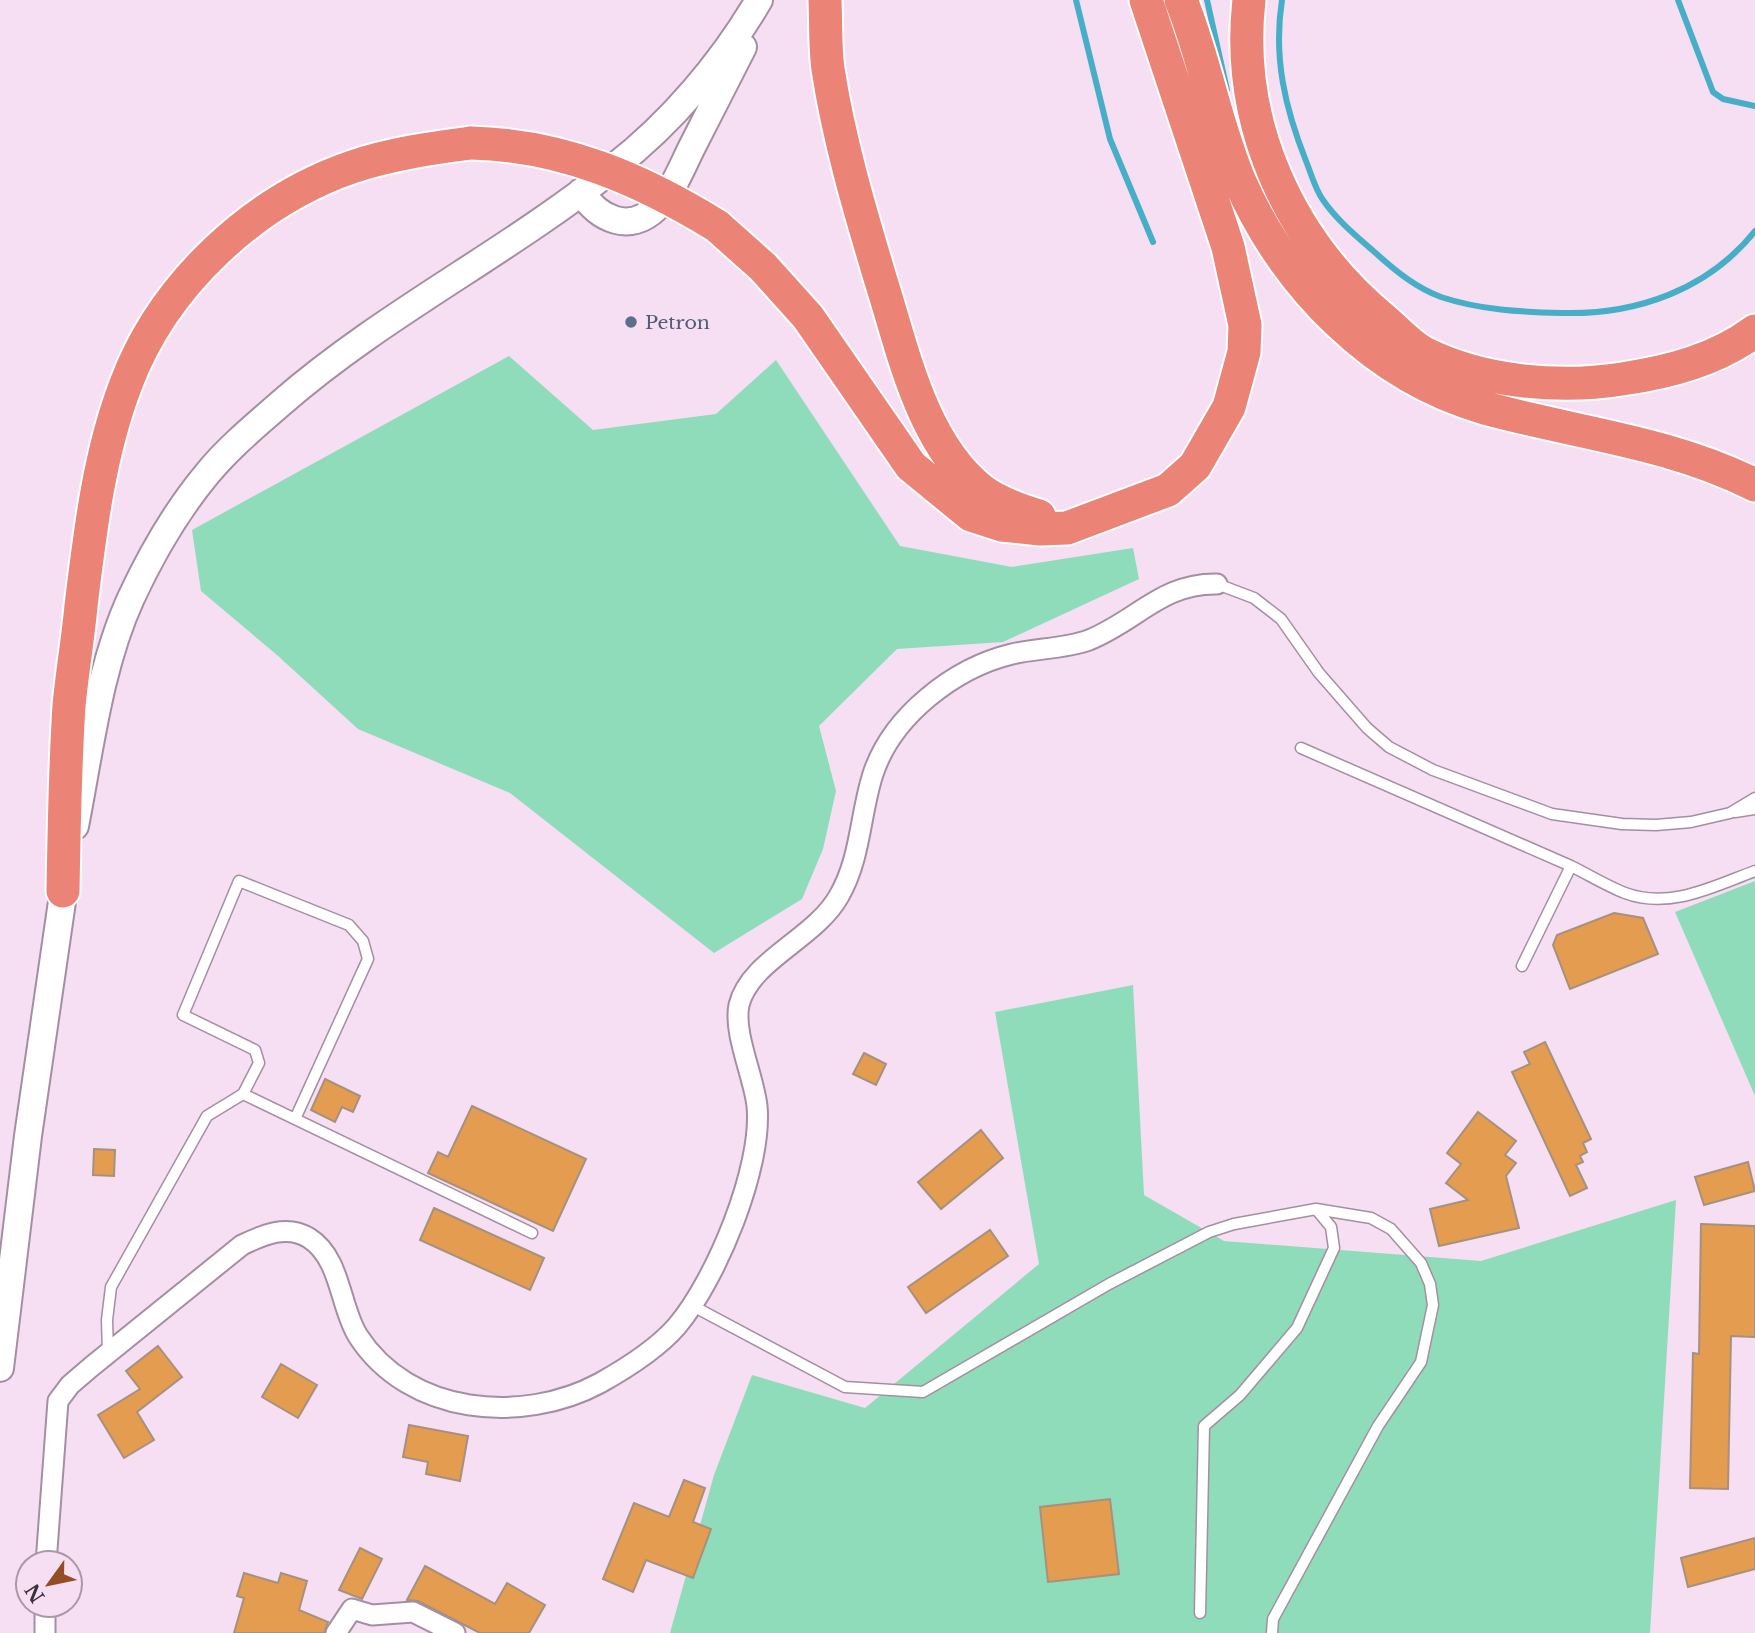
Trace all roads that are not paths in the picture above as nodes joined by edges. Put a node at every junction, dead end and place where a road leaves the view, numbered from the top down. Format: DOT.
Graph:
graph roads {
  1 [pos="761,0"];
  2 [pos="825,0"];
  3 [pos="1146,0"];
  4 [pos="1181,0"];
  5 [pos="1249,0"];
  6 [pos="580,192"];
  7 [pos="1755,331"];
  8 [pos="1755,485"];
  9 [pos="1067,528"];
  10 [pos="1217,584"];
  11 [pos="1301,748"];
  12 [pos="1755,798"];
  13 [pos="1755,809"];
  14 [pos="1730,813"];
  15 [pos="1571,866"];
  16 [pos="1755,871"];
  17 [pos="63,891"];
  18 [pos="1522,966"];
  19 [pos="243,1094"];
  20 [pos="295,1119"];
  21 [pos="1316,1209"];
  22 [pos="533,1233"];
  23 [pos="690,1305"];
  24 [pos="108,1353"];
  25 [pos="0,1368"];
  26 [pos="47,1549"];
  27 [pos="1200,1613"];
  28 [pos="336,1633"];
  29 [pos="454,1633"];
  30 [pos="1272,1633"];
  1 -- 6 [label="main road"];
  1 -- 6 [label="main road"];
  2 -- 9 [label="highway"];
  3 -- 9 [label="highway"];
  4 -- 8 [label="highway"];
  5 -- 7 [label="highway"];
  6 -- 17 [label="main road"];
  9 -- 17 [label="highway, bridge"];
  10 -- 14 [label="lane"];
  10 -- 23 [label="street"];
  11 -- 15 [label="lane"];
  12 -- 14 [label="lane"];
  13 -- 14 [label="lane"];
  15 -- 16 [label="lane"];
  15 -- 18 [label="lane"];
  17 -- 25 [label="main road"];
  19 -- 20 [label="lane"];
  19 -- 20 [label="lane"];
  19 -- 24 [label="lane"];
  20 -- 22 [label="lane"];
  21 -- 23 [label="lane"];
  21 -- 27 [label="lane"];
  21 -- 30 [label="lane"];
  23 -- 24 [label="street"];
  24 -- 26 [label="street"];
  28 -- 29 [label="street"];
}
